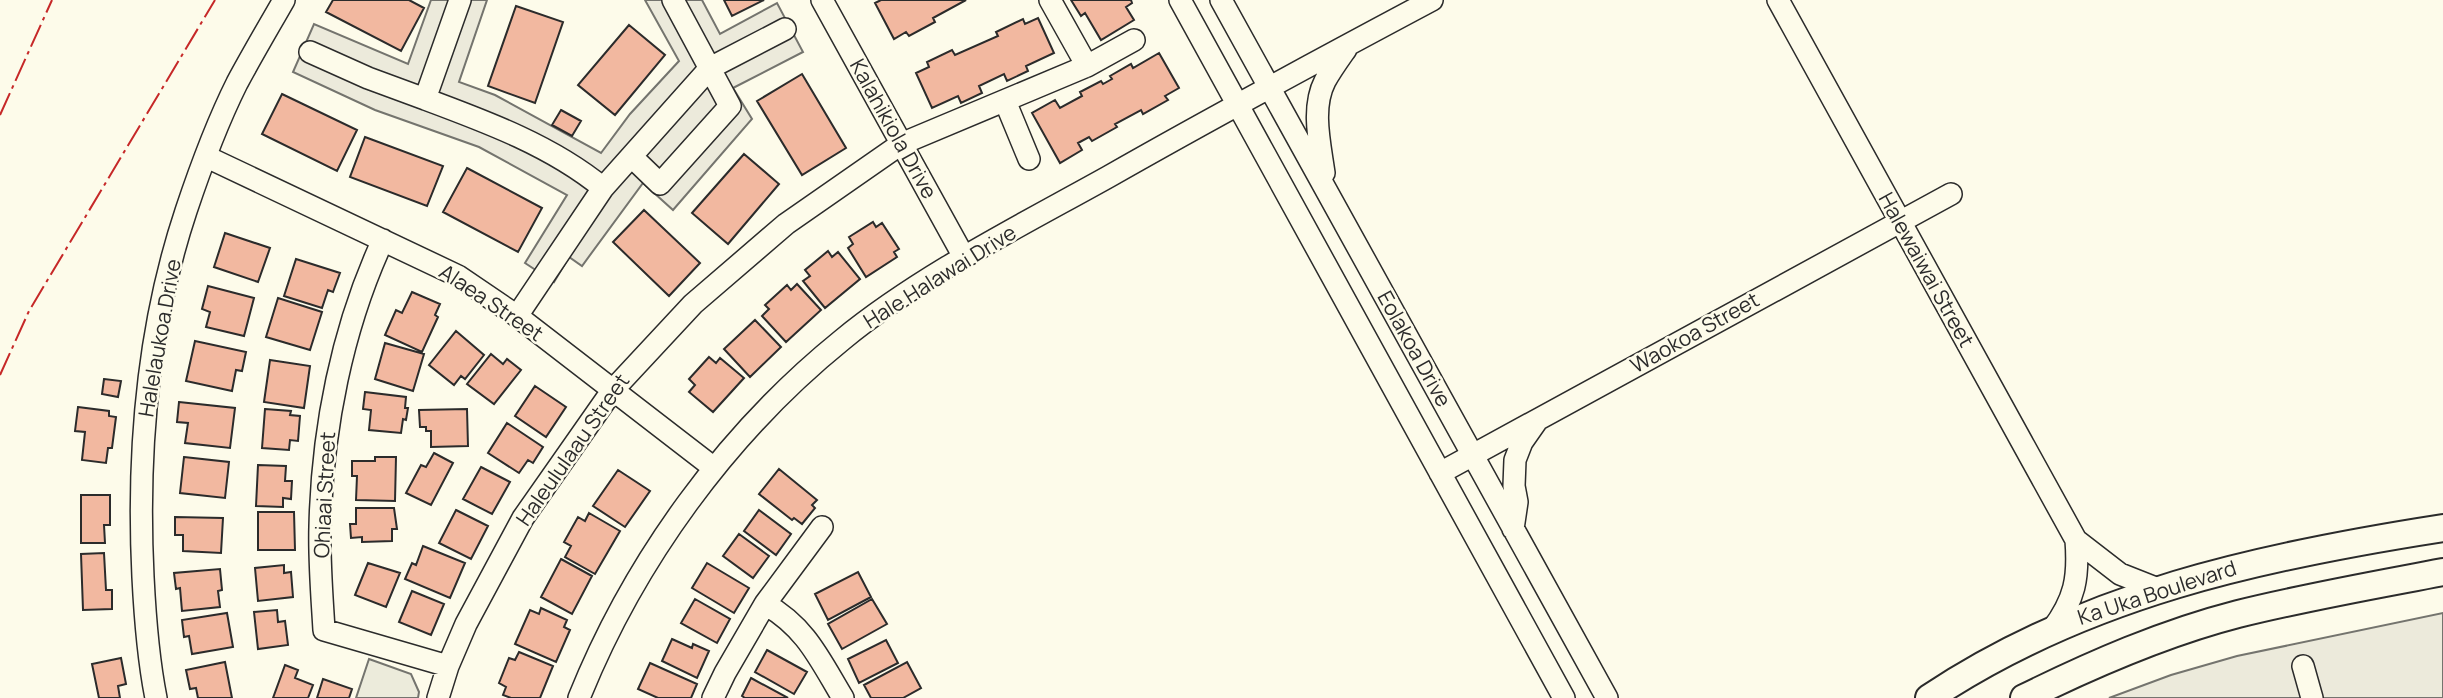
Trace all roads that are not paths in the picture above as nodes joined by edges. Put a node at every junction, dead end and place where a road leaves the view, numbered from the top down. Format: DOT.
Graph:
graph roads {
  1 [pos="284,0"];
  2 [pos="460,0"];
  3 [pos="673,0"];
  4 [pos="822,0"];
  5 [pos="1050,0"];
  6 [pos="1180,0"];
  7 [pos="1221,0"];
  8 [pos="1432,0"];
  9 [pos="1778,0"];
  10 [pos="785,29"];
  11 [pos="1134,40"];
  12 [pos="1349,44"];
  13 [pos="310,51"];
  14 [pos="1087,66"];
  15 [pos="710,68"];
  16 [pos="1270,88"];
  17 [pos="425,99"];
  18 [pos="1005,101"];
  19 [pos="1237,105"];
  20 [pos="901,144"];
  21 [pos="207,157"];
  22 [pos="632,157"];
  23 [pos="1029,159"];
  24 [pos="603,188"];
  25 [pos="1326,189"];
  26 [pos="1951,194"];
  27 [pos="1900,222"];
  28 [pos="383,240"];
  29 [pos="964,257"];
  30 [pos="517,316"];
  31 [pos="612,391"];
  32 [pos="1537,420"];
  33 [pos="1472,455"];
  34 [pos="714,468"];
  35 [pos="1440,473"];
  36 [pos="822,527"];
  37 [pos="2443,528"];
  38 [pos="1513,529"];
  39 [pos="2076,540"];
  40 [pos="2443,572"];
  41 [pos="2158,589"];
  42 [pos="765,604"];
  43 [pos="2052,630"];
  44 [pos="448,666"];
  45 [pos="2303,666"];
  46 [pos="156,698"];
  47 [pos="438,698"];
  48 [pos="579,698"];
  49 [pos="713,698"];
  50 [pos="843,698"];
  51 [pos="1564,698"];
  52 [pos="1607,698"];
  53 [pos="1929,698"];
  54 [pos="2024,698"];
  55 [pos="2312,698"];
  1 -- 21 [label="street, Halelaukoa Drive"];
  2 -- 17 [label="street"];
  3 -- 15 [label="street"];
  4 -- 20 [label="street, Kalahikiola Drive"];
  5 -- 14 [label="street"];
  6 -- 19 [label="street, Eolakoa Drive"];
  7 -- 16 [label="street, Eolakoa Drive"];
  8 -- 12 [label="street, Hale Halawai Drive"];
  9 -- 27 [label="street, Halewaiwai Street"];
  10 -- 15 [label="street"];
  11 -- 14 [label="street, Haleululaau Street"];
  12 -- 16 [label="street, Hale Halawai Drive"];
  12 -- 25 [label="street"];
  13 -- 17 [label="street"];
  14 -- 18 [label="street, Haleululaau Street"];
  15 -- 22 [label="street"];
  15 -- 22 [label="street"];
  16 -- 19 [label="street, Hale Halawai Drive"];
  16 -- 25 [label="street, Eolakoa Drive"];
  17 -- 24 [label="street"];
  18 -- 20 [label="street, Haleululaau Street"];
  18 -- 23 [label="street"];
  19 -- 29 [label="street, Hale Halawai Drive"];
  19 -- 35 [label="street, Eolakoa Drive"];
  20 -- 29 [label="street, Kalahikiola Drive"];
  20 -- 31 [label="street, Haleululaau Street"];
  21 -- 28 [label="street, Alaea Street"];
  21 -- 46 [label="street, Halelaukoa Drive"];
  22 -- 24 [label="street"];
  24 -- 30 [label="street"];
  25 -- 33 [label="street, Eolakoa Drive"];
  26 -- 27 [label="street, Waokoa Street"];
  27 -- 32 [label="street, Waokoa Street"];
  27 -- 39 [label="street, Halewaiwai Street"];
  28 -- 30 [label="street, Alaea Street"];
  28 -- 44 [label="street, Ohiaai Street"];
  29 -- 34 [label="street, Hale Halawai Drive"];
  30 -- 31 [label="street, Alaea Street"];
  31 -- 34 [label="street, Alaea Street"];
  31 -- 44 [label="street, Haleululaau Street"];
  32 -- 33 [label="street, Waokoa Street"];
  32 -- 38 [label="street"];
  33 -- 35 [label="street, Waokoa Street"];
  33 -- 38 [label="street, Eolakoa Drive"];
  34 -- 48 [label="street, Hale Halawai Drive"];
  35 -- 51 [label="street, Eolakoa Drive"];
  36 -- 42 [label="street"];
  37 -- 41 [label="main road, Ka Uka Boulevard"];
  38 -- 52 [label="street, Eolakoa Drive"];
  39 -- 41 [label="street, Halewaiwai Street"];
  39 -- 43 [label="street, Halewaiwai Street"];
  40 -- 54 [label="main road"];
  41 -- 43 [label="main road, Ka Uka Boulevard"];
  42 -- 49 [label="street"];
  42 -- 50 [label="street"];
  43 -- 53 [label="main road, Ka Uka Boulevard"];
  44 -- 47 [label="street, Haleululaau Street"];
  45 -- 55 [label="street"];
}
